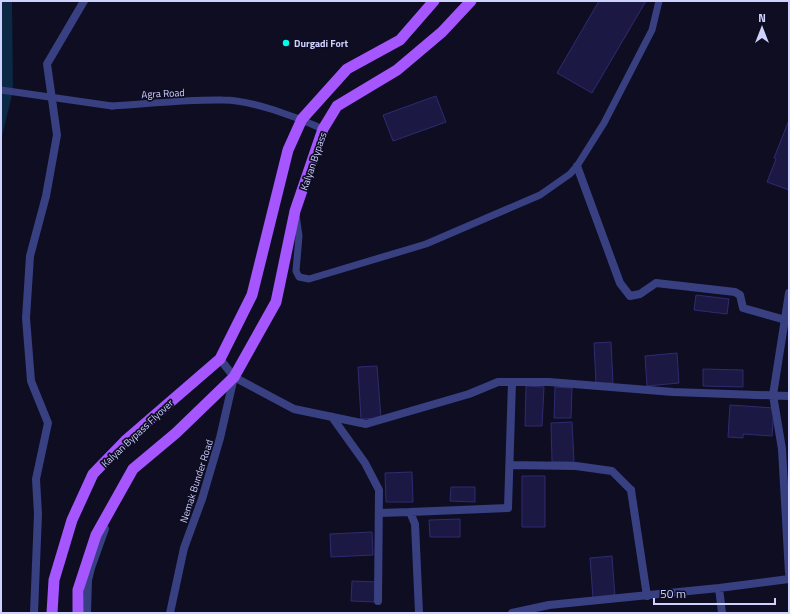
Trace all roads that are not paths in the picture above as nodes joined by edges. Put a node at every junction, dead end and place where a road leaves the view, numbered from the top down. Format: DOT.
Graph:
graph roads {
  1 [pos="84,1"];
  2 [pos="434,1"];
  3 [pos="471,1"];
  4 [pos="659,1"];
  5 [pos="1,90"];
  6 [pos="302,119"];
  7 [pos="324,129"];
  8 [pos="578,166"];
  9 [pos="295,211"];
  10 [pos="789,293"];
  11 [pos="787,320"];
  12 [pos="220,359"];
  13 [pos="234,377"];
  14 [pos="512,382"];
  15 [pos="773,395"];
  16 [pos="789,396"];
  17 [pos="332,417"];
  18 [pos="510,464"];
  19 [pos="410,512"];
  20 [pos="379,513"];
  21 [pos="105,529"];
  22 [pos="789,573"];
  23 [pos="789,579"];
  24 [pos="719,588"];
  25 [pos="647,596"];
  26 [pos="378,601"];
  27 [pos="34,613"];
  28 [pos="52,613"];
  29 [pos="78,613"];
  30 [pos="87,613"];
  31 [pos="170,613"];
  32 [pos="419,613"];
  33 [pos="512,613"];
  34 [pos="722,613"];
  1 -- 27 [label="street"];
  2 -- 6 [label="main road"];
  3 -- 7 [label="main road, Kalyan Bypass"];
  4 -- 8 [label="lane"];
  5 -- 6 [label="lane, Agra Road, bridge"];
  6 -- 7 [label="lane, Agra Road"];
  6 -- 12 [label="main road"];
  7 -- 9 [label="main road, Kalyan Bypass"];
  8 -- 9 [label="lane"];
  8 -- 11 [label="street"];
  9 -- 13 [label="main road, Kalyan Bypass"];
  10 -- 11 [label="street"];
  11 -- 15 [label="street"];
  12 -- 13 [label="street"];
  12 -- 28 [label="main road, Kalyan Bypass Flyover"];
  13 -- 17 [label="street"];
  13 -- 29 [label="main road"];
  13 -- 31 [label="street, Nemak Bunder Road"];
  14 -- 15 [label="street"];
  14 -- 17 [label="street"];
  14 -- 18 [label="street"];
  15 -- 16 [label="street"];
  15 -- 22 [label="street"];
  17 -- 20 [label="street"];
  18 -- 19 [label="street"];
  18 -- 25 [label="street"];
  19 -- 20 [label="street"];
  19 -- 32 [label="street"];
  20 -- 26 [label="street"];
  21 -- 30 [label="street"];
  23 -- 24 [label="street"];
  24 -- 25 [label="street"];
  24 -- 34 [label="street"];
  25 -- 33 [label="street"];
}
